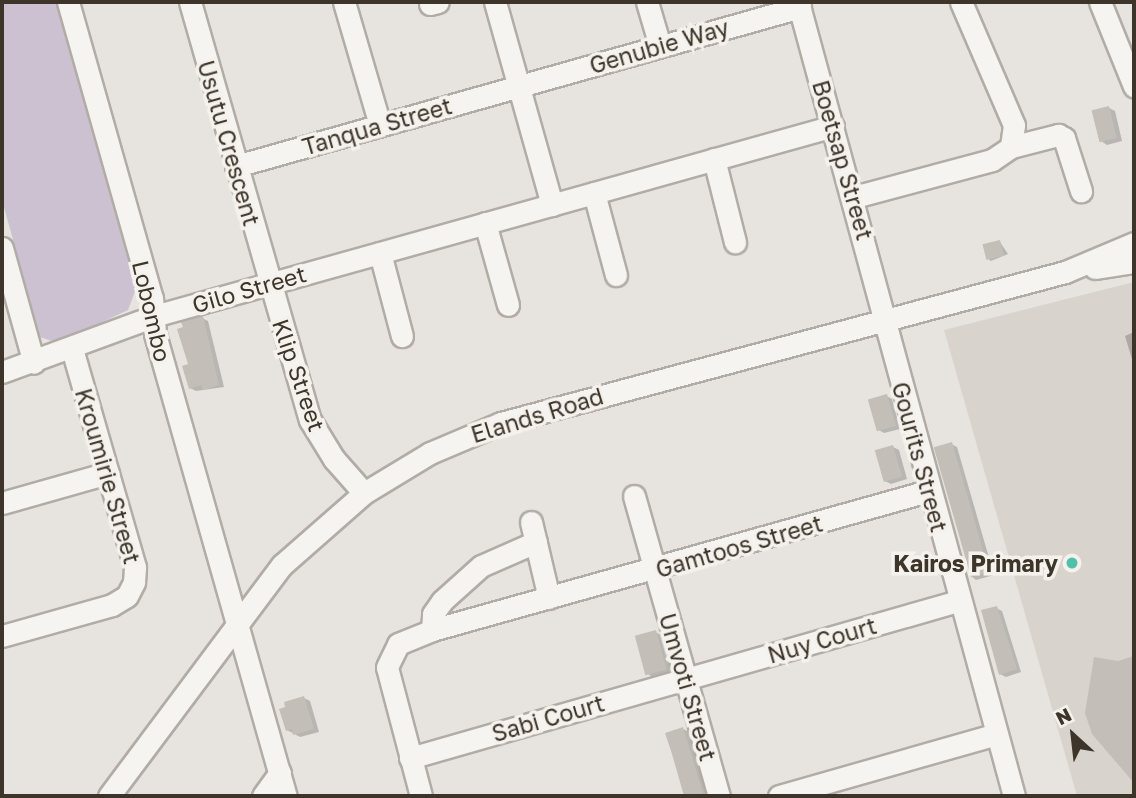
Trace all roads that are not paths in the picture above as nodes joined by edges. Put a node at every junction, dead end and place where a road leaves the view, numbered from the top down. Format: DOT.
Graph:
graph roads {
  1 [pos="68,2"];
  2 [pos="190,2"];
  3 [pos="344,2"];
  4 [pos="495,2"];
  5 [pos="647,2"];
  6 [pos="961,2"];
  7 [pos="1100,2"];
  8 [pos="799,4"];
  9 [pos="660,46"];
  10 [pos="519,86"];
  11 [pos="1134,86"];
  12 [pos="380,125"];
  13 [pos="833,126"];
  14 [pos="1011,147"];
  15 [pos="714,159"];
  16 [pos="236,166"];
  17 [pos="1081,191"];
  18 [pos="594,193"];
  19 [pos="854,197"];
  20 [pos="552,205"];
  21 [pos="485,223"];
  22 [pos="734,242"];
  23 [pos="1134,243"];
  24 [pos="2,248"];
  25 [pos="380,253"];
  26 [pos="1134,262"];
  27 [pos="1065,272"];
  28 [pos="616,275"];
  29 [pos="269,284"];
  30 [pos="508,305"];
  31 [pos="154,316"];
  32 [pos="885,319"];
  33 [pos="402,336"];
  34 [pos="72,349"];
  35 [pos="34,363"];
  36 [pos="2,372"];
  37 [pos="108,473"];
  38 [pos="929,491"];
  39 [pos="364,493"];
  40 [pos="634,496"];
  41 [pos="2,503"];
  42 [pos="654,570"];
  43 [pos="549,598"];
  44 [pos="958,601"];
  45 [pos="237,621"];
  46 [pos="432,630"];
  47 [pos="2,636"];
  48 [pos="686,679"];
  49 [pos="996,734"];
  50 [pos="410,758"];
  51 [pos="280,773"];
  52 [pos="110,796"];
  53 [pos="263,796"];
  54 [pos="286,796"];
  55 [pos="421,796"];
  56 [pos="719,796"];
  57 [pos="779,796"];
  58 [pos="1014,796"];
  1 -- 31 [label="street, Lobombo"];
  2 -- 16 [label="street, Usutu Crescent"];
  3 -- 12 [label="street"];
  4 -- 10 [label="street"];
  5 -- 9 [label="street"];
  6 -- 14 [label="street"];
  7 -- 11 [label="street"];
  8 -- 9 [label="street, Genubie Way"];
  8 -- 13 [label="street, Boetsap Street"];
  9 -- 10 [label="street, Genubie Way"];
  10 -- 12 [label="street, Tanqua Street"];
  10 -- 20 [label="street"];
  12 -- 16 [label="street, Tanqua Street"];
  13 -- 15 [label="street, Gilo Street"];
  13 -- 19 [label="street, Boetsap Street"];
  14 -- 17 [label="street"];
  14 -- 19 [label="street"];
  15 -- 18 [label="street, Gilo Street"];
  15 -- 22 [label="street"];
  16 -- 29 [label="street, Usutu Crescent"];
  18 -- 20 [label="street, Gilo Street"];
  18 -- 28 [label="street"];
  19 -- 32 [label="street, Boetsap Street"];
  20 -- 21 [label="street, Gilo Street"];
  21 -- 25 [label="street, Gilo Street"];
  21 -- 30 [label="street"];
  23 -- 27 [label="street, Elands Road"];
  24 -- 35 [label="street"];
  25 -- 29 [label="street, Gilo Street"];
  25 -- 33 [label="street"];
  26 -- 27 [label="street, Elands Road"];
  27 -- 32 [label="street, Elands Road"];
  29 -- 31 [label="street, Gilo Street"];
  29 -- 39 [label="street, Klip Street"];
  31 -- 34 [label="street, Gilo Street"];
  31 -- 45 [label="street, Lobombo"];
  32 -- 38 [label="street, Gourits Street"];
  32 -- 39 [label="street, Elands Road"];
  34 -- 35 [label="street, Gilo Street"];
  34 -- 37 [label="street, Kroumirie Street"];
  35 -- 36 [label="street, Gilo Street"];
  37 -- 41 [label="street"];
  37 -- 47 [label="street, Kroumirie Street"];
  38 -- 42 [label="street, Gamtoos Street"];
  38 -- 44 [label="street, Gourits Street"];
  39 -- 45 [label="street, Elands Road"];
  40 -- 42 [label="street, Umvoti Street"];
  42 -- 43 [label="street, Gamtoos Street"];
  42 -- 48 [label="street, Umvoti Street"];
  43 -- 46 [label="street, Gamtoos Street"];
  43 -- 46 [label="street"];
  44 -- 48 [label="street, Nuy Court"];
  44 -- 49 [label="street, Gourits Street"];
  45 -- 51 [label="street, Lobombo"];
  45 -- 52 [label="street, Elands Road"];
  46 -- 50 [label="street, Gamtoos Street"];
  48 -- 50 [label="street, Sabi Court"];
  48 -- 56 [label="street, Umvoti Street"];
  49 -- 57 [label="street"];
  49 -- 58 [label="street, Gourits Street"];
  50 -- 55 [label="street, Gamtoos Street"];
  51 -- 53 [label="street"];
  51 -- 54 [label="street, Lobombo"];
}
